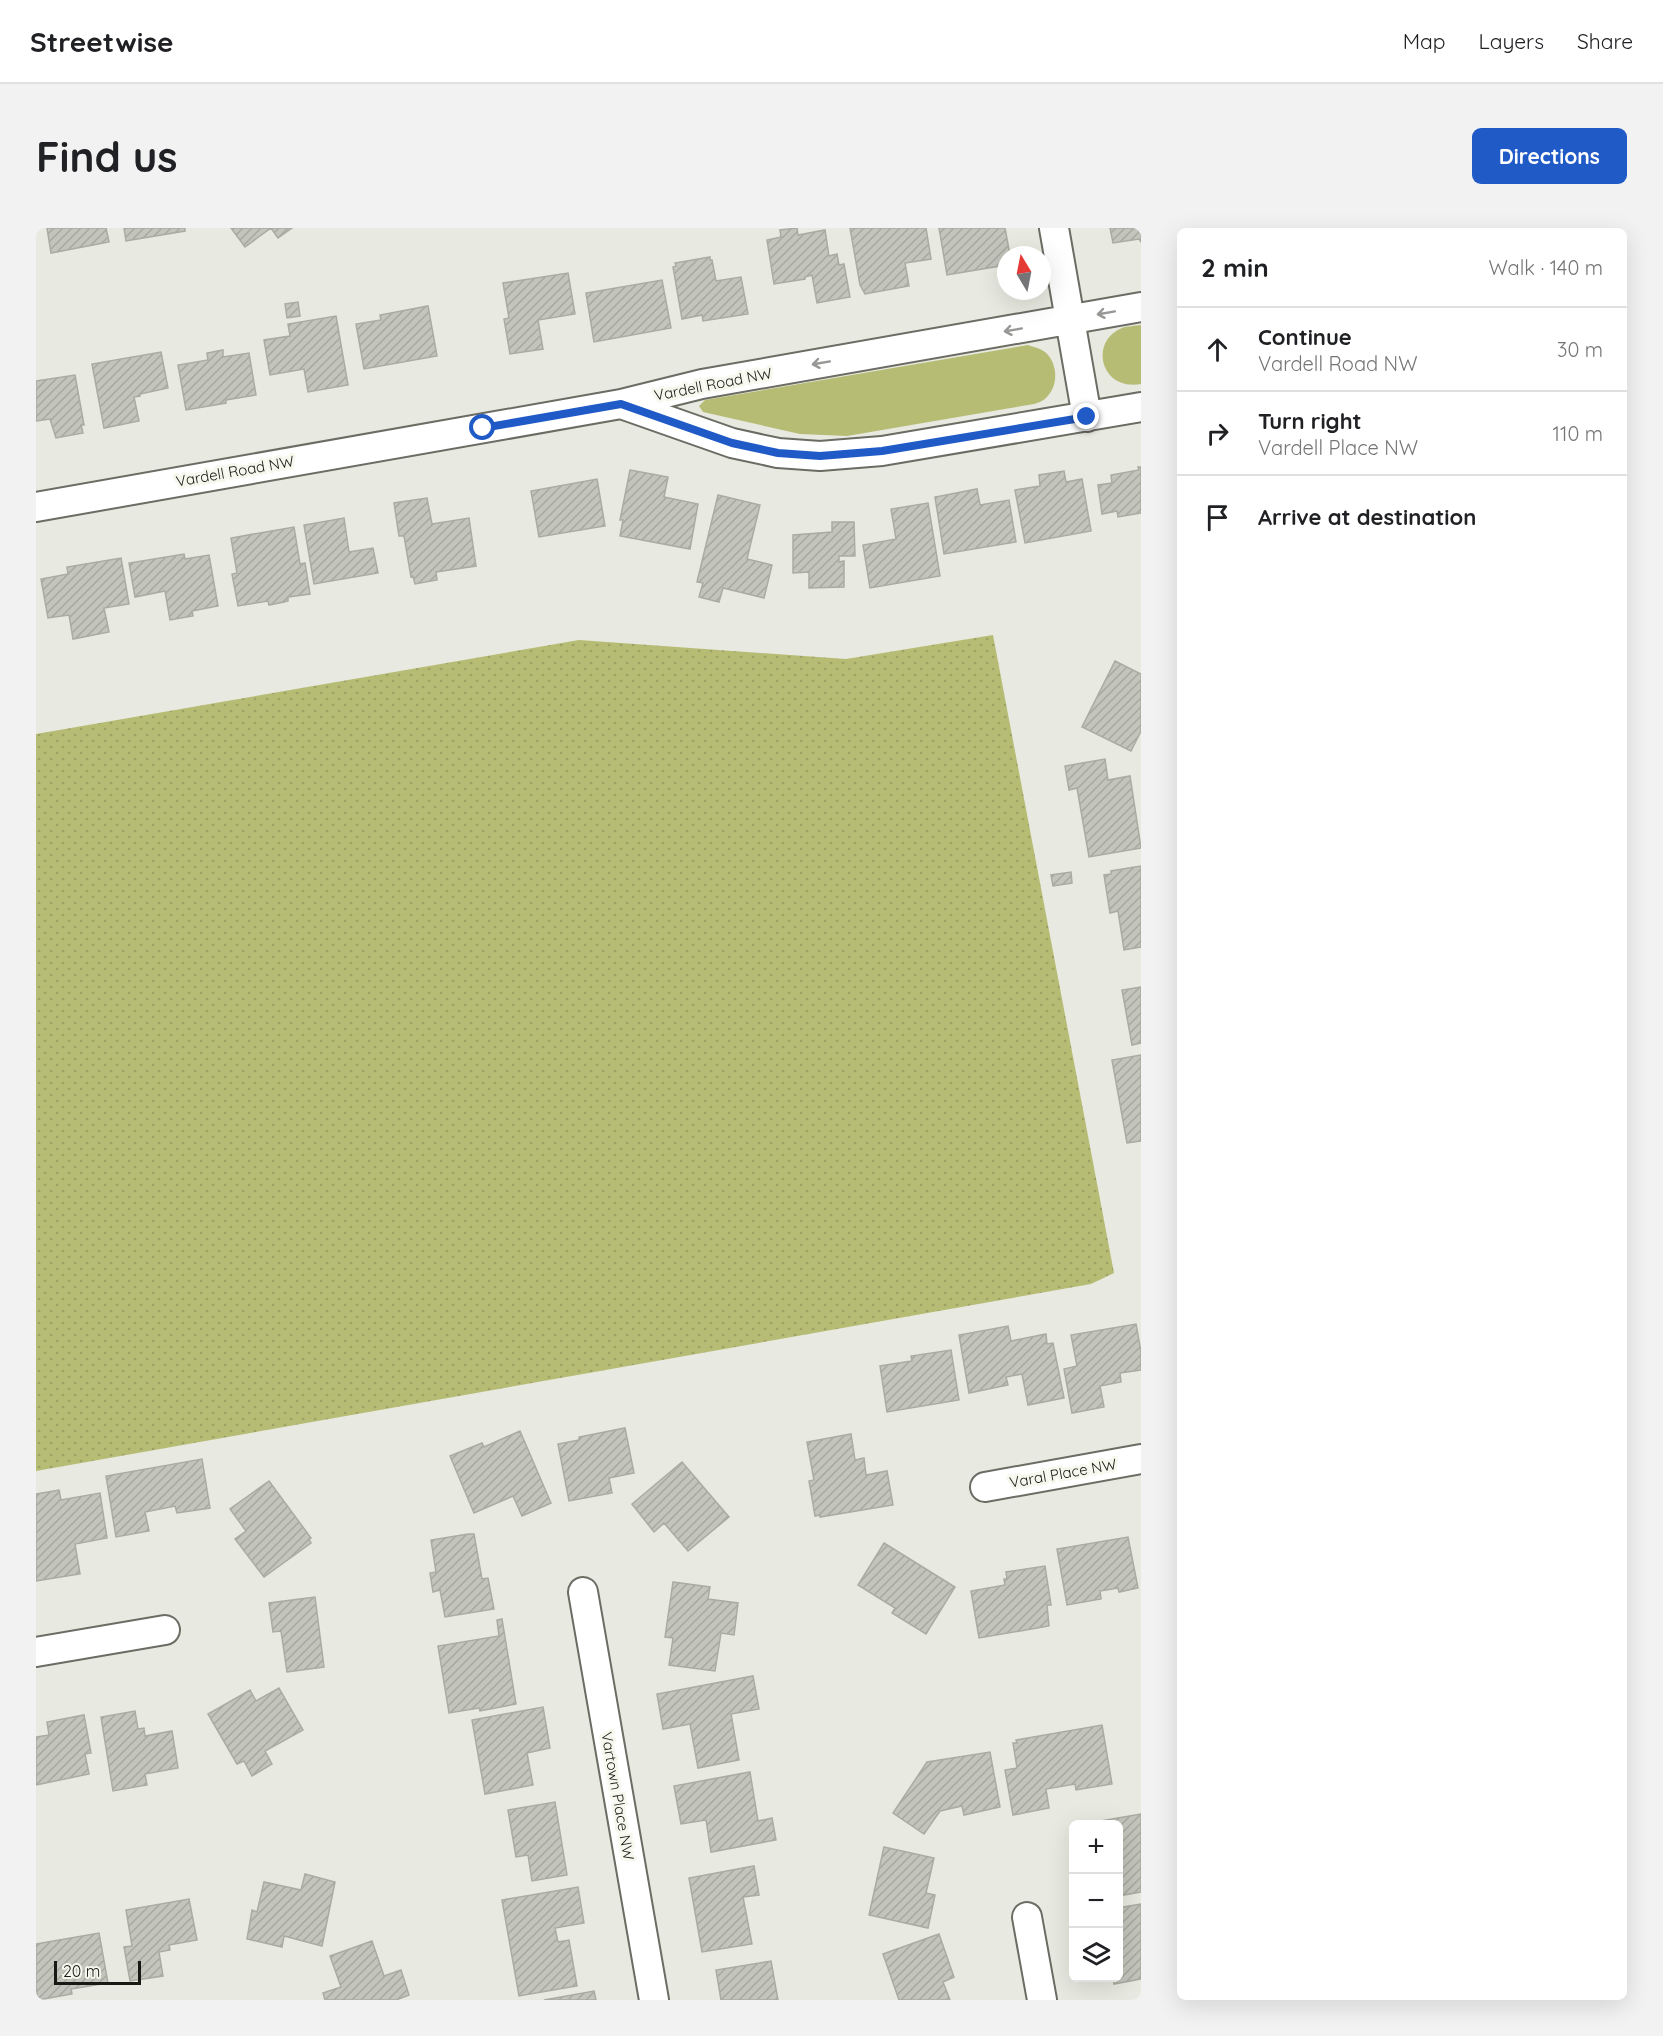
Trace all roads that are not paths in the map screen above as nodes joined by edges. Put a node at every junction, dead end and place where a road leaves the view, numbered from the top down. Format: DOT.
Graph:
graph roads {
  1 [pos="1054,228"];
  2 [pos="1141,307"];
  3 [pos="1071,319"];
  4 [pos="621,404"];
  5 [pos="1141,407"];
  6 [pos="1087,417"];
  7 [pos="36,507"];
  8 [pos="1141,1459"];
  9 [pos="985,1486"];
  10 [pos="583,1592"];
  11 [pos="165,1630"];
  12 [pos="36,1652"];
  13 [pos="1027,1917"];
  14 [pos="654,2000"];
  15 [pos="1042,2000"];
  1 -- 3 [label="street"];
  2 -- 3 [label="street, Vardell Road NW, one-way"];
  3 -- 4 [label="street, Vardell Road NW, one-way"];
  3 -- 6 [label="street"];
  4 -- 6 [label="street"];
  4 -- 7 [label="street, Vardell Road NW"];
  5 -- 6 [label="street"];
  8 -- 9 [label="street, Varal Place NW"];
  10 -- 14 [label="street, Vartown Place NW"];
  11 -- 12 [label="street"];
  13 -- 15 [label="street"];
}
